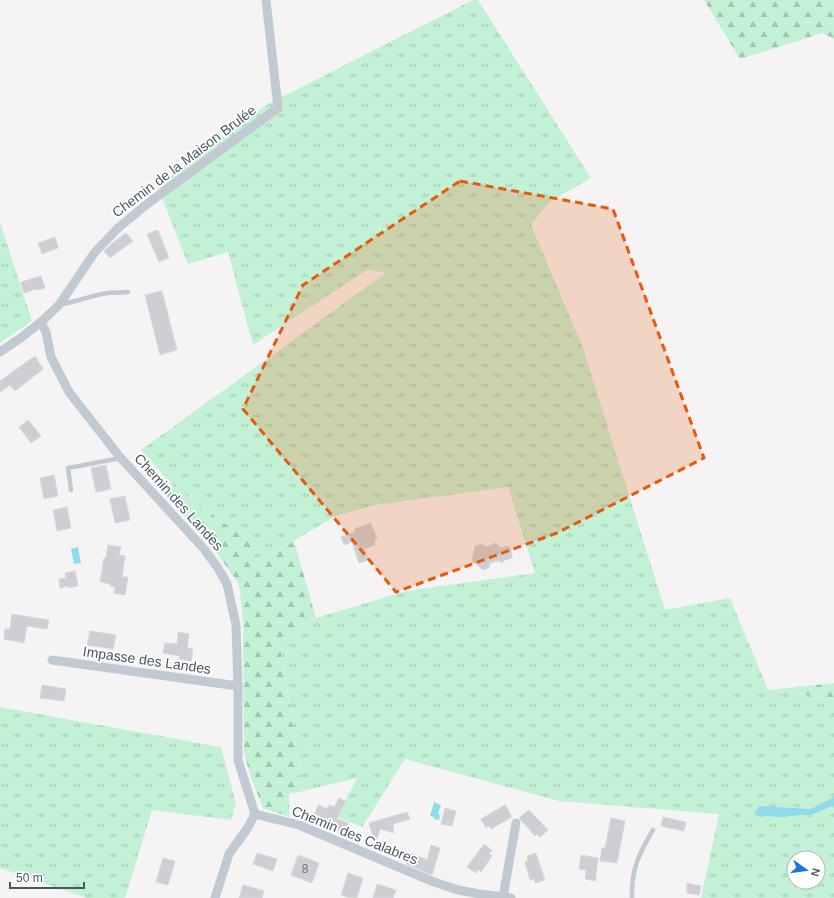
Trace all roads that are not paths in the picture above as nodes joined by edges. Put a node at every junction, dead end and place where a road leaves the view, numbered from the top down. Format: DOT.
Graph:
graph roads {
  1 [pos="266,0"];
  2 [pos="128,292"];
  3 [pos="59,305"];
  4 [pos="41,322"];
  5 [pos="0,352"];
  6 [pos="121,458"];
  7 [pos="71,490"];
  8 [pos="52,660"];
  9 [pos="238,686"];
  10 [pos="255,814"];
  11 [pos="516,823"];
  12 [pos="653,830"];
  13 [pos="507,897"];
  14 [pos="215,898"];
  15 [pos="632,898"];
  1 -- 3 [label="street, Chemin de la Maison Brulée"];
  2 -- 3 [label="lane"];
  3 -- 4 [label="street, Chemin de la Maison Brulée"];
  4 -- 5 [label="street, Chemin de la Maison Brulée"];
  4 -- 6 [label="street, Chemin des Landes"];
  6 -- 7 [label="lane"];
  6 -- 9 [label="street, Chemin des Landes"];
  8 -- 9 [label="street, Impasse des Landes"];
  9 -- 10 [label="street, Chemin des Landes"];
  10 -- 13 [label="street, Chemin des Calabres"];
  10 -- 14 [label="street"];
  11 -- 13 [label="street"];
  12 -- 15 [label="lane"];
}
